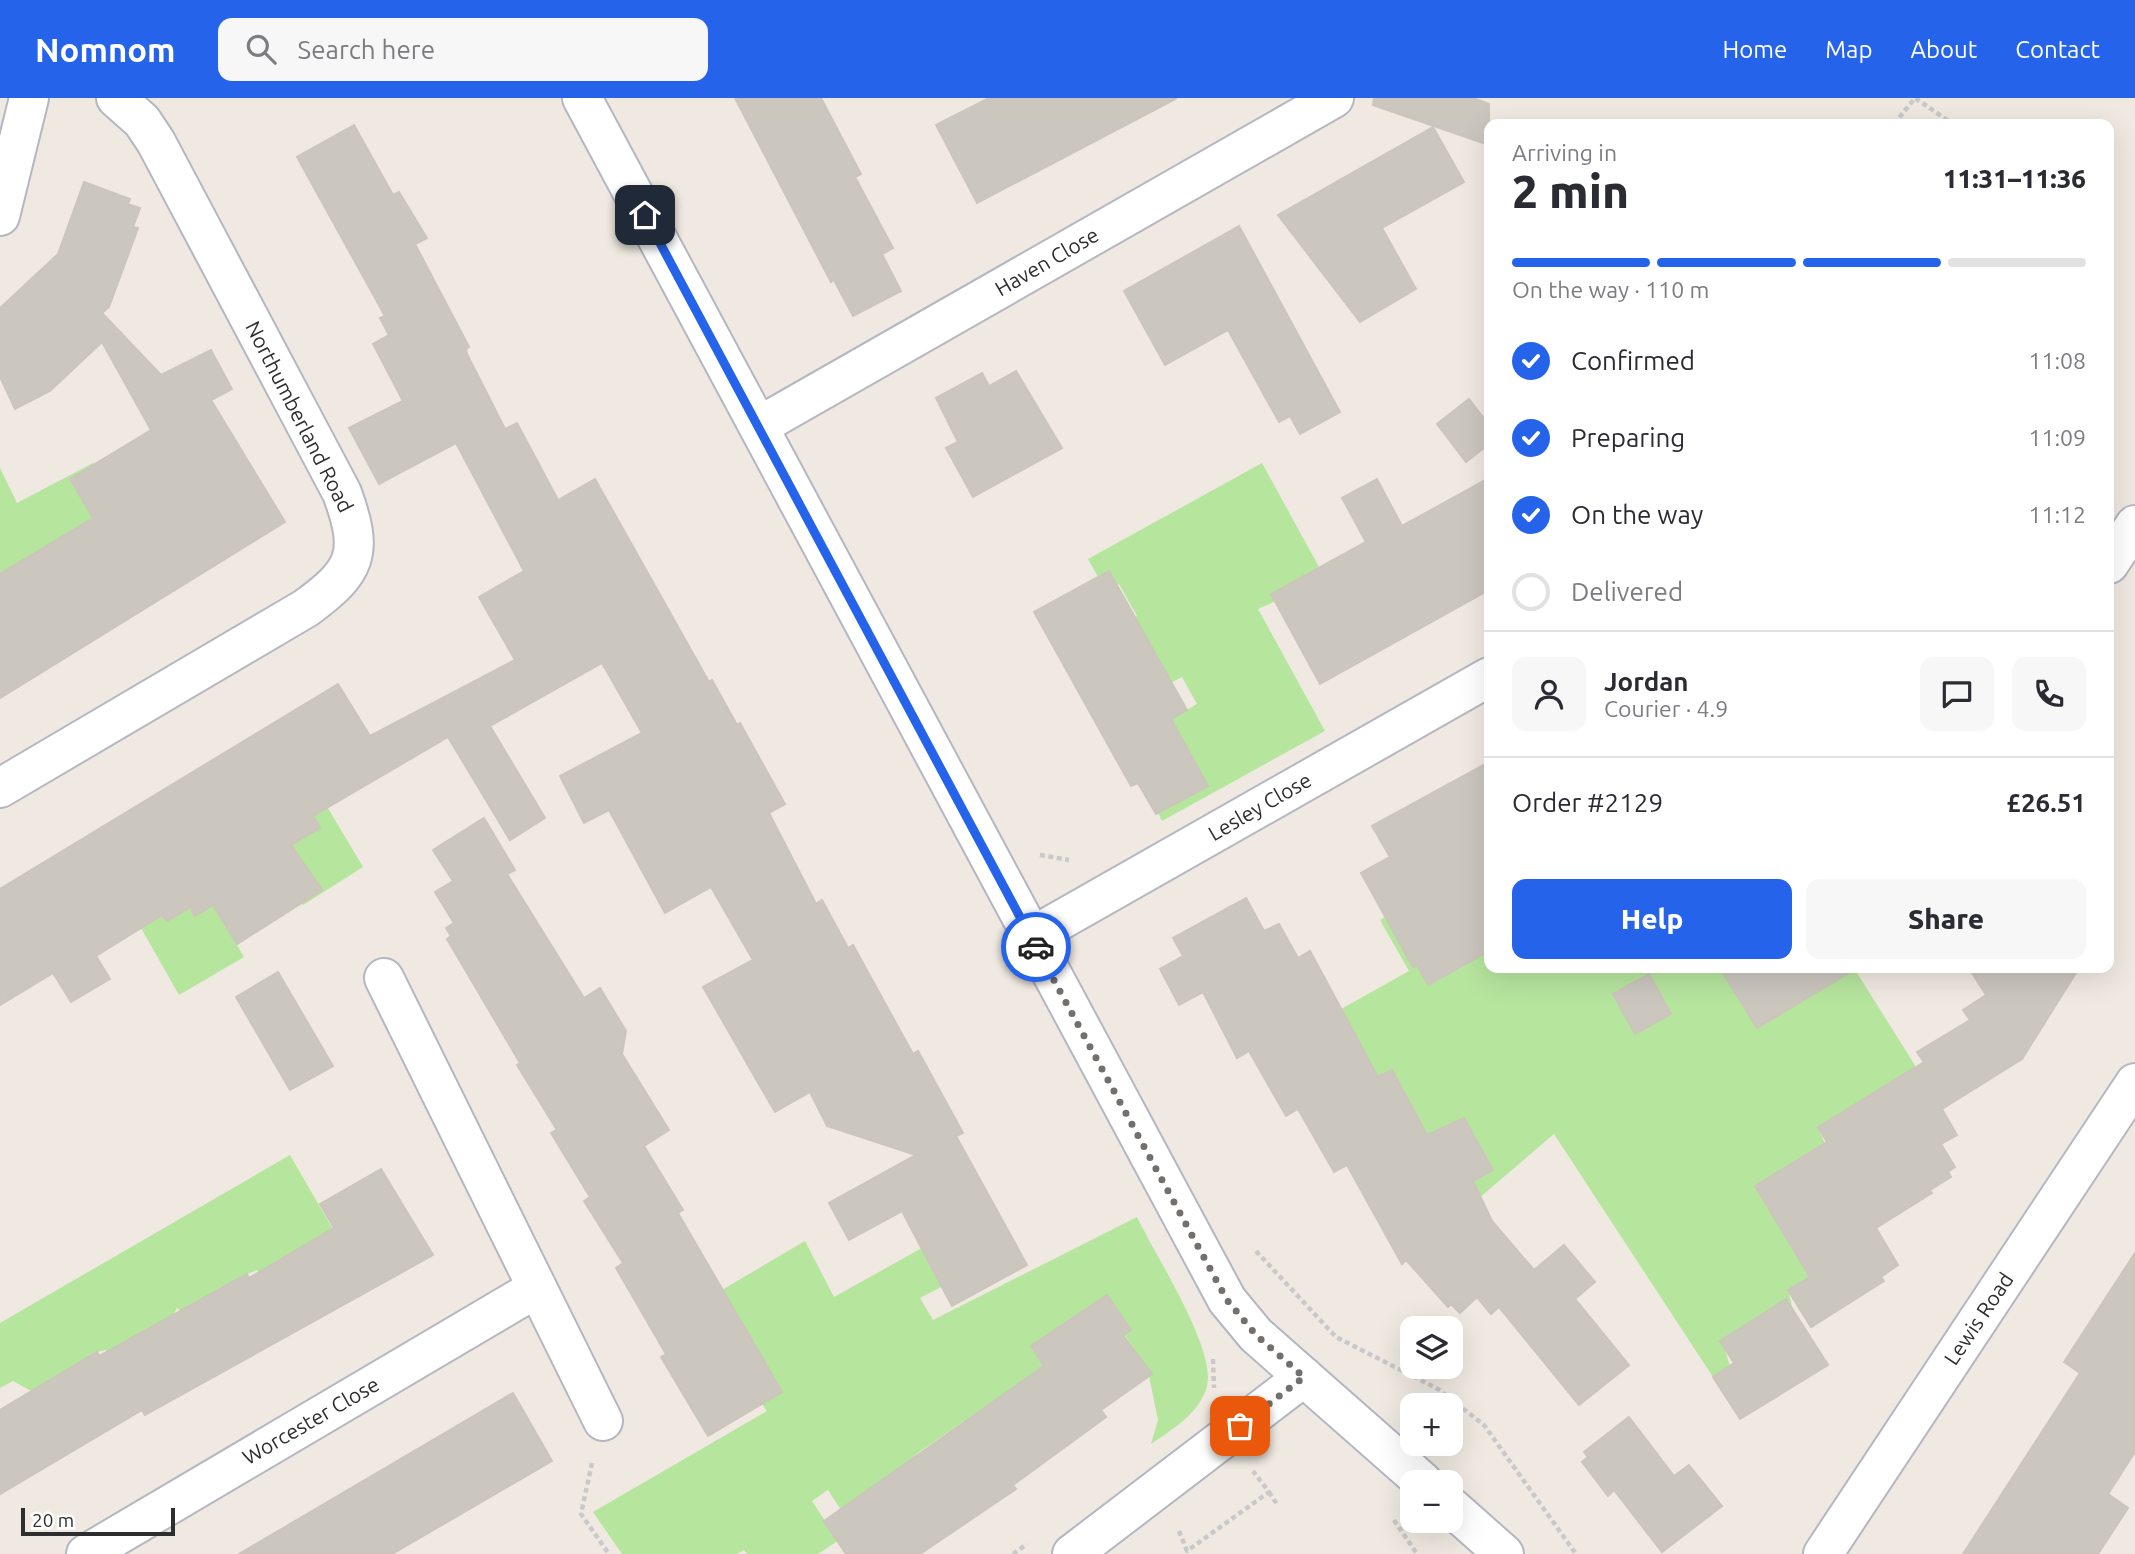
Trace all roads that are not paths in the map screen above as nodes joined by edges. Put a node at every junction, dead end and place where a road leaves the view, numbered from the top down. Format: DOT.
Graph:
graph roads {
  1 [pos="29,98"];
  2 [pos="116,98"];
  3 [pos="582,98"];
  4 [pos="1334,98"];
  5 [pos="0,216"];
  6 [pos="759,426"];
  7 [pos="2135,525"];
  8 [pos="2114,556"];
  9 [pos="1484,680"];
  10 [pos="0,788"];
  11 [pos="1031,937"];
  12 [pos="384,978"];
  13 [pos="2131,1099"];
  14 [pos="537,1288"];
  15 [pos="1304,1377"];
  16 [pos="603,1421"];
  17 [pos="1409,1470"];
  18 [pos="1463,1518"];
  19 [pos="86,1554"];
  20 [pos="1072,1554"];
  21 [pos="1504,1554"];
  22 [pos="1823,1554"];
  1 -- 5 [label="street"];
  2 -- 10 [label="street, Northumberland Road"];
  3 -- 6 [label="street"];
  4 -- 6 [label="street, Haven Close"];
  6 -- 11 [label="street"];
  7 -- 8 [label="street"];
  9 -- 11 [label="street, Lesley Close"];
  11 -- 15 [label="street"];
  12 -- 14 [label="street"];
  13 -- 22 [label="street, Lewis Road"];
  14 -- 16 [label="street"];
  14 -- 19 [label="street, Worcester Close"];
  15 -- 17 [label="street"];
  15 -- 20 [label="street"];
  18 -- 21 [label="street"];
}
